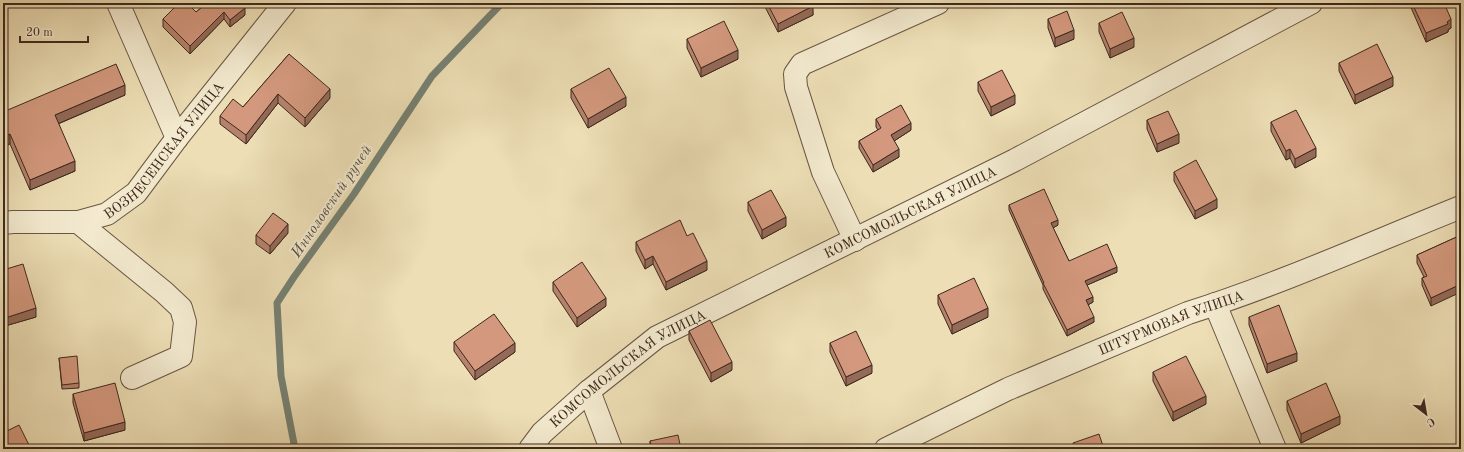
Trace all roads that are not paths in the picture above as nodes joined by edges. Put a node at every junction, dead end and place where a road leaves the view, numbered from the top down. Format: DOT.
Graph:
graph roads {
  1 [pos="118,3"];
  2 [pos="285,3"];
  3 [pos="938,3"];
  4 [pos="1311,3"];
  5 [pos="177,138"];
  6 [pos="1461,207"];
  7 [pos="78,222"];
  8 [pos="3,223"];
  9 [pos="855,240"];
  10 [pos="1215,304"];
  11 [pos="132,378"];
  12 [pos="589,391"];
  13 [pos="530,449"];
  14 [pos="611,449"];
  15 [pos="886,449"];
  16 [pos="1275,449"];
  1 -- 5 [label="street"];
  2 -- 5 [label="street, ВОЗНЕСЕНСКАЯ УЛИЦА"];
  3 -- 9 [label="street"];
  4 -- 9 [label="street, КОМСОМОЛЬСКАЯ УЛИЦА"];
  5 -- 7 [label="street, ВОЗНЕСЕНСКАЯ УЛИЦА"];
  6 -- 10 [label="street, ШТУРМОВАЯ УЛИЦА"];
  7 -- 8 [label="street, ВОЗНЕСЕНСКАЯ УЛИЦА"];
  7 -- 11 [label="street"];
  9 -- 12 [label="street, КОМСОМОЛЬСКАЯ УЛИЦА"];
  10 -- 15 [label="street, ШТУРМОВАЯ УЛИЦА"];
  10 -- 16 [label="street"];
  12 -- 13 [label="street, КОМСОМОЛЬСКАЯ УЛИЦА"];
  12 -- 14 [label="street"];
}
